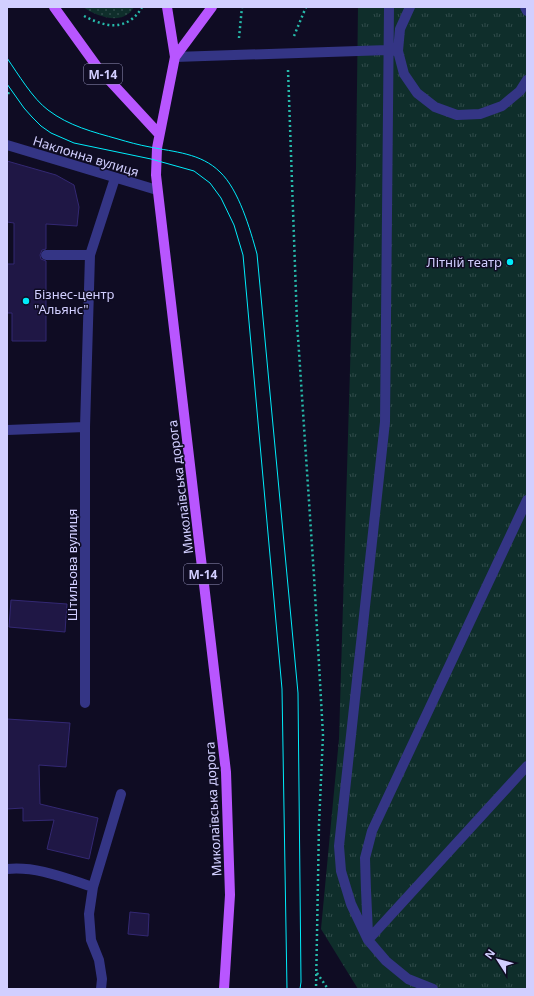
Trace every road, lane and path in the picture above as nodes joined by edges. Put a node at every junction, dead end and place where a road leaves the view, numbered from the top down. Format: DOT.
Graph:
graph roads {
  1 [pos="54,7"];
  2 [pos="142,7"];
  3 [pos="167,7"];
  4 [pos="212,7"];
  5 [pos="242,7"];
  6 [pos="306,7"];
  7 [pos="388,7"];
  8 [pos="410,7"];
  9 [pos="525,7"];
  10 [pos="527,11"];
  11 [pos="79,12"];
  12 [pos="393,51"];
  13 [pos="287,53"];
  14 [pos="237,55"];
  15 [pos="175,57"];
  16 [pos="527,80"];
  17 [pos="160,134"];
  18 [pos="7,145"];
  19 [pos="115,178"];
  20 [pos="157,190"];
  21 [pos="46,255"];
  22 [pos="90,255"];
  23 [pos="85,427"];
  24 [pos="7,430"];
  25 [pos="527,500"];
  26 [pos="85,703"];
  27 [pos="527,766"];
  28 [pos="121,794"];
  29 [pos="7,869"];
  30 [pos="93,887"];
  31 [pos="368,940"];
  32 [pos="317,973"];
  33 [pos="101,989"];
  34 [pos="224,989"];
  35 [pos="316,989"];
  36 [pos="328,989"];
  37 [pos="433,989"];
  1 -- 17 [label="main road, М-14"];
  2 -- 11 [label="path"];
  3 -- 15 [label="main road"];
  4 -- 15 [label="main road"];
  5 -- 14 [label="path"];
  6 -- 13 [label="path"];
  7 -- 12 [label="street"];
  8 -- 12 [label="street"];
  9 -- 10 [label="street"];
  12 -- 13 [label="street"];
  12 -- 16 [label="street"];
  12 -- 31 [label="street"];
  13 -- 14 [label="street"];
  13 -- 32 [label="path"];
  14 -- 15 [label="street"];
  15 -- 17 [label="main road, Миколаївська дорога / М-14"];
  17 -- 20 [label="main road, Миколаївська дорога / М-14"];
  18 -- 19 [label="street, Наклонна вулиця"];
  19 -- 20 [label="street, Наклонна вулиця"];
  19 -- 22 [label="street, Штильова вулиця"];
  20 -- 34 [label="main road, Миколаївська дорога / М-14"];
  21 -- 22 [label="street"];
  22 -- 23 [label="street, Штильова вулиця"];
  23 -- 24 [label="street"];
  23 -- 26 [label="street, Штильова вулиця"];
  25 -- 31 [label="street"];
  27 -- 31 [label="street"];
  28 -- 30 [label="street"];
  29 -- 30 [label="street"];
  30 -- 33 [label="street"];
  31 -- 37 [label="street"];
  32 -- 35 [label="path"];
  32 -- 36 [label="path"];
}
